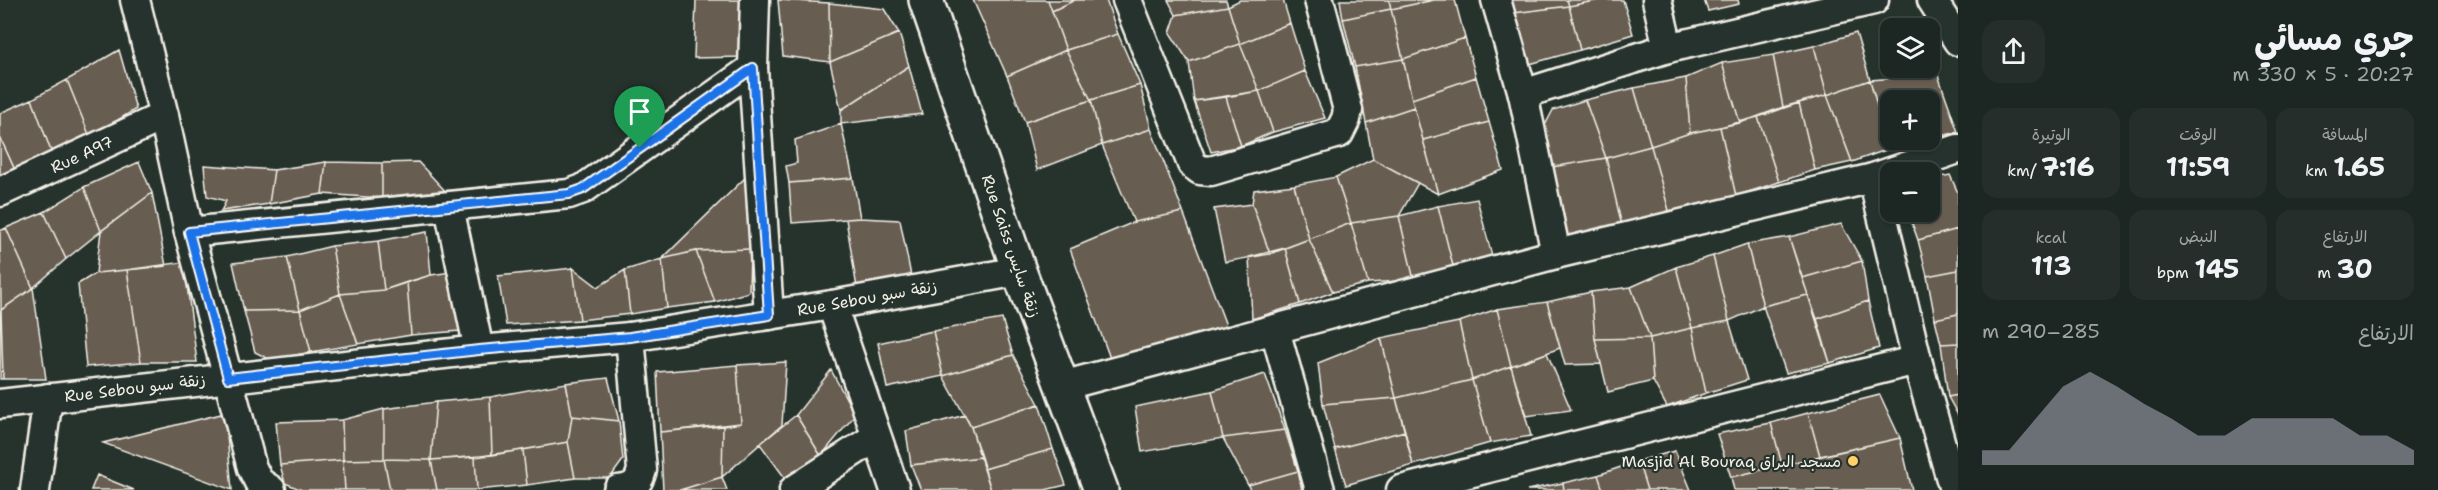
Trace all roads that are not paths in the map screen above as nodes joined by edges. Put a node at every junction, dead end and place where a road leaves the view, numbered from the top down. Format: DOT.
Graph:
graph roads {
  1 [pos="135,0"];
  2 [pos="755,0"];
  3 [pos="926,0"];
  4 [pos="1127,0"];
  5 [pos="1319,0"];
  6 [pos="1496,0"];
  7 [pos="1657,0"];
  8 [pos="1874,0"];
  9 [pos="1932,0"];
  10 [pos="1824,5"];
  11 [pos="1958,41"];
  12 [pos="1668,48"];
  13 [pos="753,68"];
  14 [pos="1523,93"];
  15 [pos="164,116"];
  16 [pos="1958,149"];
  17 [pos="1873,178"];
  18 [pos="0,192"];
  19 [pos="449,207"];
  20 [pos="189,232"];
  21 [pos="1556,254"];
  22 [pos="1019,272"];
  23 [pos="832,305"];
  24 [pos="769,315"];
  25 [pos="1275,330"];
  26 [pos="630,337"];
  27 [pos="479,350"];
  28 [pos="1917,360"];
  29 [pos="228,378"];
  30 [pos="1062,387"];
  31 [pos="48,398"];
  32 [pos="0,404"];
  33 [pos="876,437"];
  34 [pos="35,490"];
  35 [pos="271,490"];
  36 [pos="618,490"];
  37 [pos="794,490"];
  38 [pos="895,490"];
  39 [pos="1101,490"];
  40 [pos="1320,490"];
  41 [pos="1401,490"];
  42 [pos="1954,490"];
  1 -- 15 [label="street"];
  2 -- 13 [label="street"];
  3 -- 22 [label="street, Rue Saiss زنقة سايس"];
  4 -- 5 [label="street"];
  6 -- 14 [label="street"];
  7 -- 12 [label="street"];
  8 -- 10 [label="street"];
  9 -- 11 [label="street"];
  10 -- 12 [label="street"];
  12 -- 14 [label="street"];
  13 -- 19 [label="street"];
  13 -- 24 [label="street"];
  14 -- 21 [label="street"];
  15 -- 18 [label="street, Rue A97"];
  15 -- 20 [label="street"];
  16 -- 17 [label="street"];
  17 -- 21 [label="street"];
  17 -- 28 [label="street"];
  19 -- 20 [label="street"];
  19 -- 27 [label="street"];
  20 -- 29 [label="street"];
  21 -- 25 [label="street"];
  22 -- 23 [label="street, Rue Sebou زنقة سبو"];
  22 -- 30 [label="street, Rue Saiss زنقة سايس"];
  23 -- 24 [label="street, Rue Sebou زنقة سبو"];
  23 -- 33 [label="street"];
  24 -- 26 [label="street, Rue Sebou زنقة سبو"];
  25 -- 30 [label="street"];
  25 -- 40 [label="street"];
  26 -- 27 [label="street, Rue Sebou زنقة سبو"];
  26 -- 36 [label="street"];
  27 -- 29 [label="street, Rue Sebou زنقة سبو"];
  28 -- 41 [label="street"];
  28 -- 42 [label="street"];
  29 -- 31 [label="street, Rue Sebou زنقة سبو"];
  29 -- 35 [label="street"];
  30 -- 39 [label="street, Rue Saiss زنقة سايس"];
  31 -- 32 [label="street, Rue Sebou زنقة سبو"];
  31 -- 34 [label="street"];
  33 -- 37 [label="street"];
  33 -- 38 [label="street"];
}
